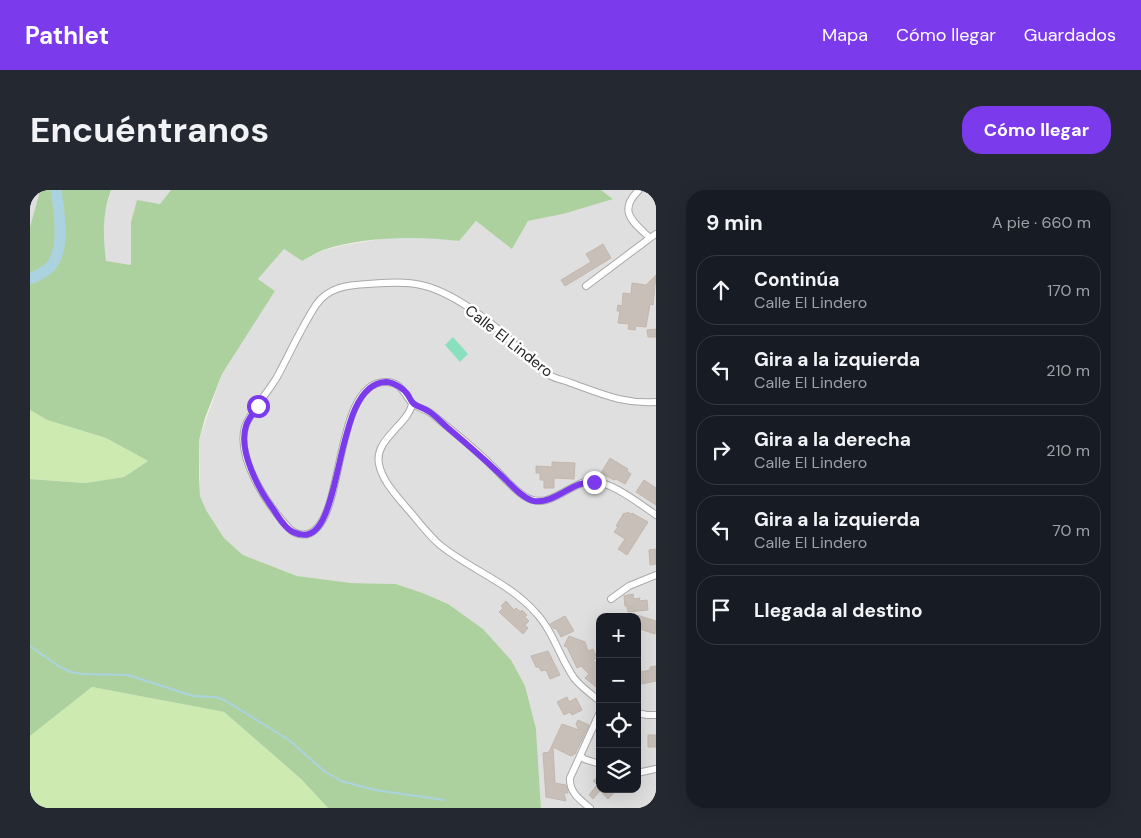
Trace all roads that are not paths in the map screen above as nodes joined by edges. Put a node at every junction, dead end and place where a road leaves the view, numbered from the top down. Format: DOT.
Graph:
graph roads {
  1 [pos="639,190"];
  2 [pos="653,236"];
  3 [pos="586,286"];
  4 [pos="656,402"];
  5 [pos="412,404"];
  6 [pos="656,515"];
  7 [pos="656,575"];
  8 [pos="611,599"];
  9 [pos="596,698"];
  10 [pos="641,714"];
  11 [pos="656,714"];
  12 [pos="596,721"];
  13 [pos="581,756"];
  14 [pos="596,763"];
  15 [pos="656,769"];
  16 [pos="641,772"];
  17 [pos="590,808"];
  1 -- 2 [label="street"];
  2 -- 3 [label="street"];
  4 -- 5 [label="street, Calle El Lindero"];
  5 -- 6 [label="street, Calle El Lindero"];
  5 -- 9 [label="street"];
  7 -- 8 [label="street"];
  10 -- 11 [label="street"];
  12 -- 13 [label="street"];
  13 -- 14 [label="street"];
  13 -- 17 [label="street"];
  15 -- 16 [label="street"];
}
